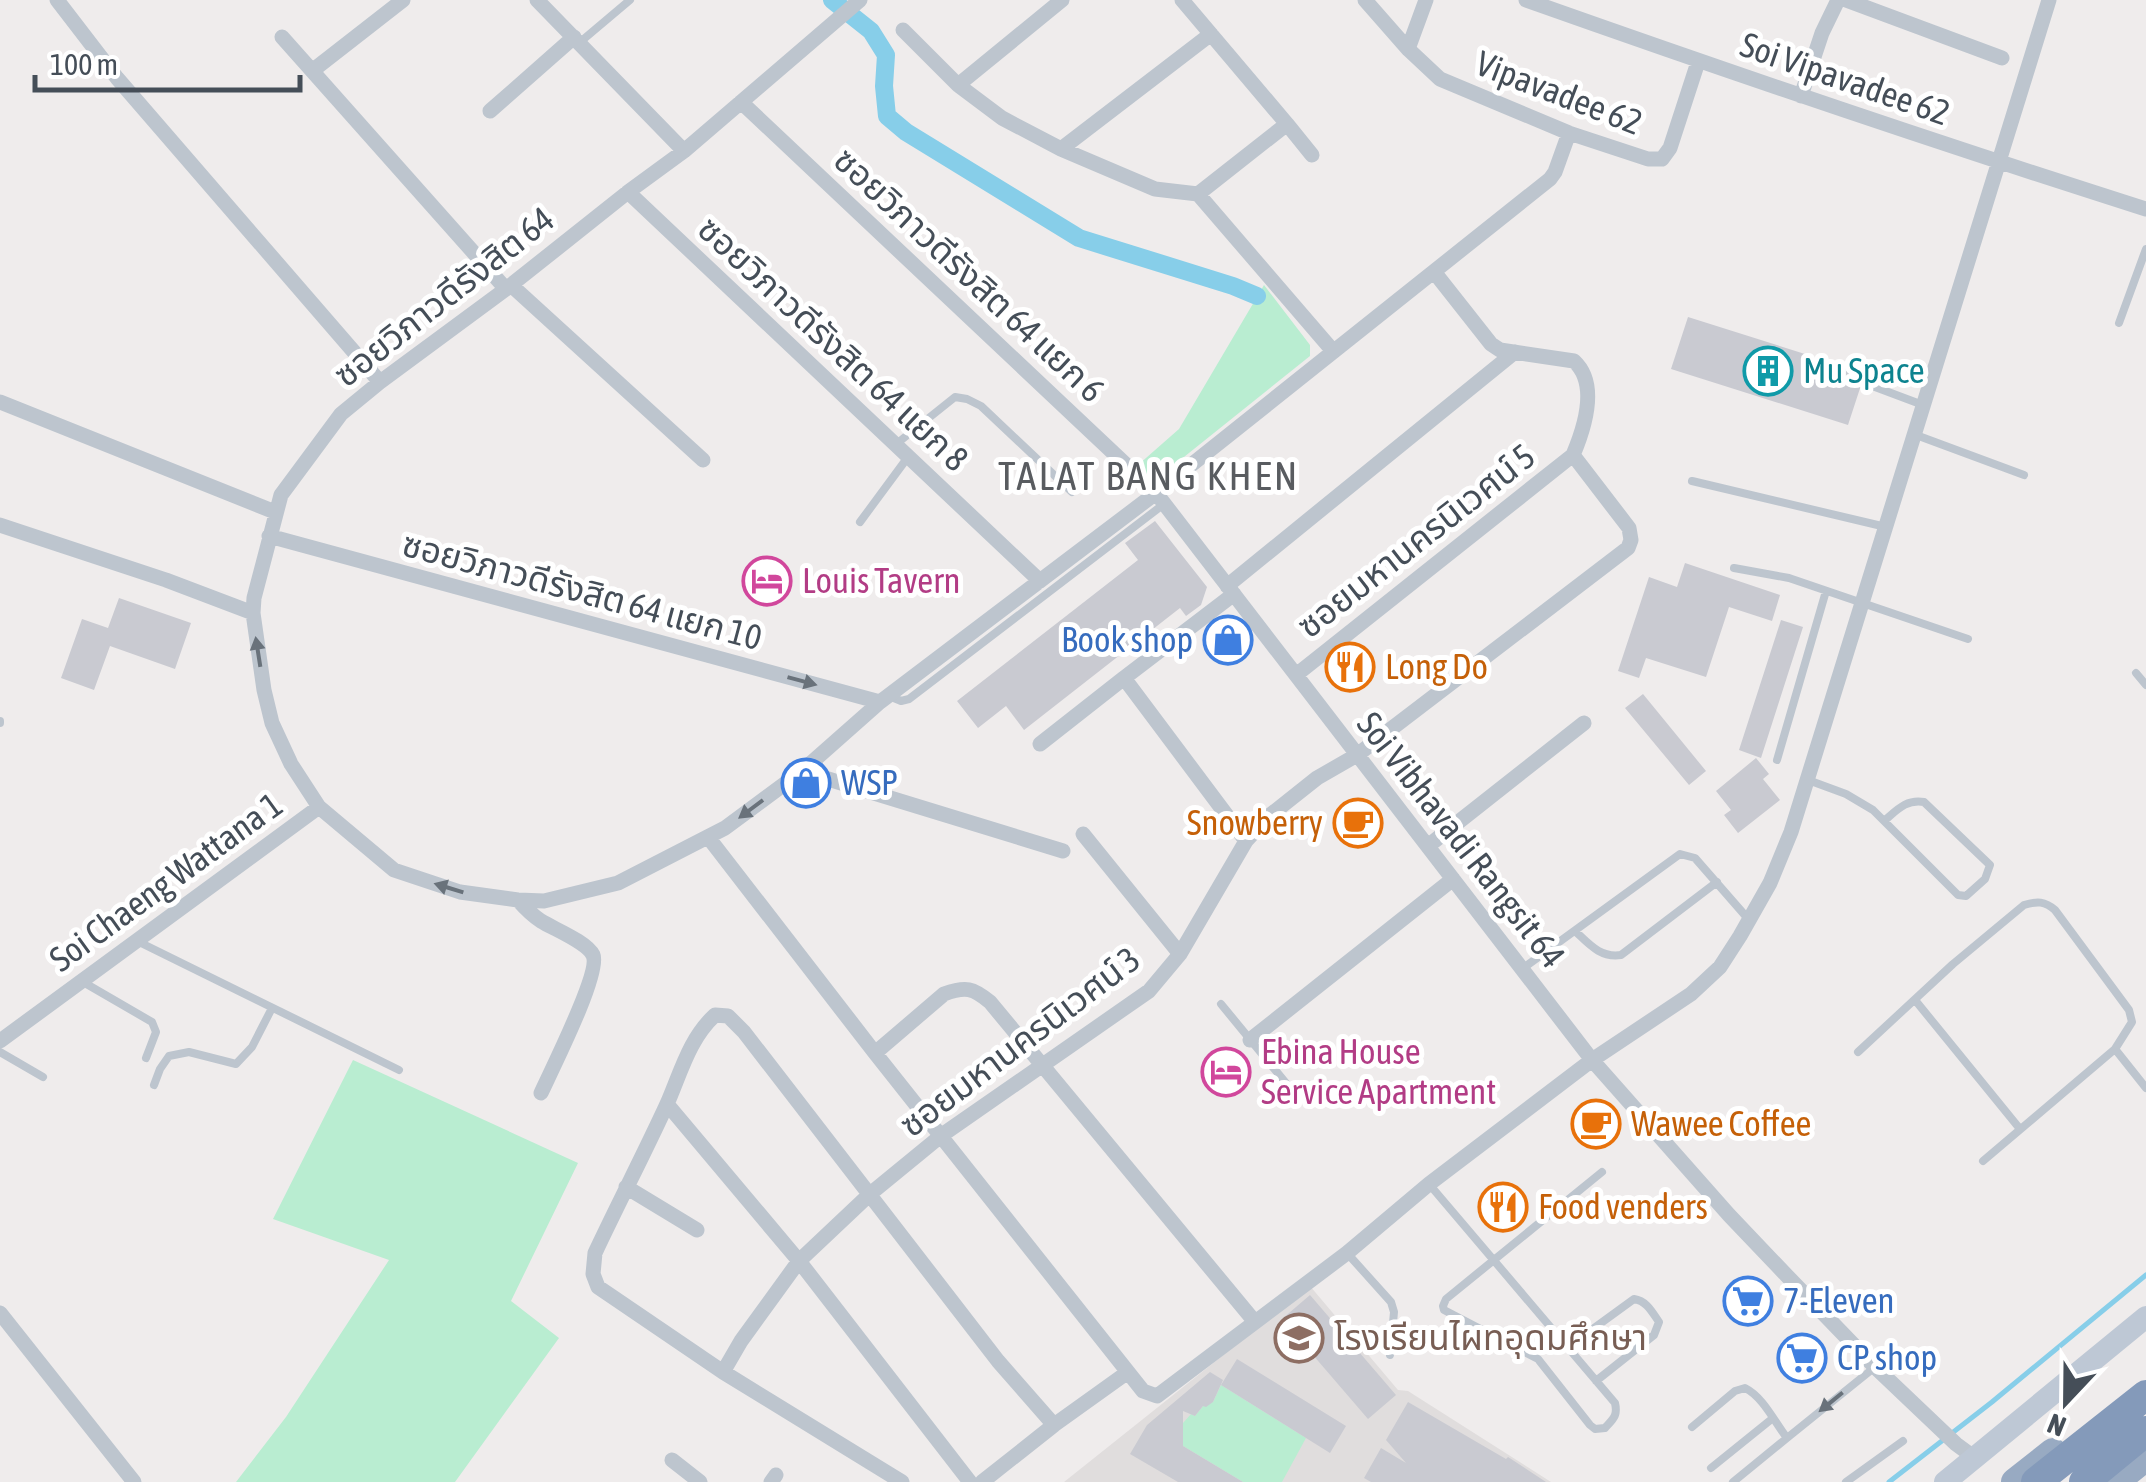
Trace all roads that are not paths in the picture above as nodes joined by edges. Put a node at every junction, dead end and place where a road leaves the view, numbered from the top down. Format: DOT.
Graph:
graph roads {
  1 [pos="56,0"];
  2 [pos="403,0"];
  3 [pos="537,0"];
  4 [pos="630,0"];
  5 [pos="860,0"];
  6 [pos="1062,0"];
  7 [pos="1182,0"];
  8 [pos="1366,0"];
  9 [pos="1426,0"];
  10 [pos="1526,0"];
  11 [pos="1838,0"];
  12 [pos="1846,0"];
  13 [pos="2050,0"];
  14 [pos="903,30"];
  15 [pos="1211,34"];
  16 [pos="282,37"];
  17 [pos="576,40"];
  18 [pos="1408,50"];
  19 [pos="2002,58"];
  20 [pos="1698,62"];
  21 [pos="312,71"];
  22 [pos="958,84"];
  23 [pos="1802,96"];
  24 [pos="741,102"];
  25 [pos="490,111"];
  26 [pos="1287,124"];
  27 [pos="1569,133"];
  28 [pos="1061,149"];
  29 [pos="684,151"];
  30 [pos="1312,156"];
  31 [pos="1998,162"];
  32 [pos="628,192"];
  33 [pos="1198,194"];
  34 [pos="2146,209"];
  35 [pos="2146,249"];
  36 [pos="1434,273"];
  37 [pos="509,287"];
  38 [pos="2119,323"];
  39 [pos="1333,352"];
  40 [pos="1515,352"];
  41 [pos="380,382"];
  42 [pos="1875,387"];
  43 [pos="0,402"];
  44 [pos="1924,405"];
  45 [pos="1914,434"];
  46 [pos="901,451"];
  47 [pos="1573,455"];
  48 [pos="702,460"];
  49 [pos="2024,475"];
  50 [pos="1692,481"];
  51 [pos="1072,492"];
  52 [pos="1160,498"];
  53 [pos="275,512"];
  54 [pos="860,522"];
  55 [pos="0,524"];
  56 [pos="1886,527"];
  57 [pos="269,536"];
  58 [pos="1734,568"];
  59 [pos="1040,581"];
  60 [pos="1231,590"];
  61 [pos="1826,591"];
  62 [pos="1862,603"];
  63 [pos="252,614"];
  64 [pos="1968,639"];
  65 [pos="2136,673"];
  66 [pos="1296,675"];
  67 [pos="1124,678"];
  68 [pos="2146,684"];
  69 [pos="885,699"];
  70 [pos="1584,724"];
  71 [pos="1040,744"];
  72 [pos="1358,755"];
  73 [pos="1777,760"];
  74 [pos="802,770"];
  75 [pos="1808,780"];
  76 [pos="320,807"];
  77 [pos="1884,821"];
  78 [pos="1082,834"];
  79 [pos="708,837"];
  80 [pos="1246,841"];
  81 [pos="1428,846"];
  82 [pos="1063,851"];
  83 [pos="1453,880"];
  84 [pos="1717,882"];
  85 [pos="518,900"];
  86 [pos="1750,921"];
  87 [pos="1575,931"];
  88 [pos="136,940"];
  89 [pos="1180,954"];
  90 [pos="1522,969"];
  91 [pos="83,982"];
  92 [pos="1914,1000"];
  93 [pos="1220,1004"];
  94 [pos="272,1008"];
  95 [pos="1250,1040"];
  96 [pos="0,1041"];
  97 [pos="2115,1049"];
  98 [pos="0,1052"];
  99 [pos="1858,1052"];
  100 [pos="875,1053"];
  101 [pos="146,1058"];
  102 [pos="1592,1060"];
  103 [pos="1043,1066"];
  104 [pos="399,1070"];
  105 [pos="43,1078"];
  106 [pos="154,1085"];
  107 [pos="2146,1088"];
  108 [pos="541,1093"];
  109 [pos="1280,1096"];
  110 [pos="667,1104"];
  111 [pos="2020,1129"];
  112 [pos="942,1135"];
  113 [pos="1983,1161"];
  114 [pos="1602,1172"];
  115 [pos="1428,1184"];
  116 [pos="626,1187"];
  117 [pos="870,1194"];
  118 [pos="697,1230"];
  119 [pos="1347,1253"];
  120 [pos="799,1260"];
  121 [pos="1495,1260"];
  122 [pos="0,1313"];
  123 [pos="2146,1317"];
  124 [pos="1254,1322"];
  125 [pos="1568,1347"];
  126 [pos="1390,1354"];
  127 [pos="1875,1367"];
  128 [pos="723,1372"];
  129 [pos="1128,1372"];
  130 [pos="2146,1378"];
  131 [pos="1596,1381"];
  132 [pos="2146,1395"];
  133 [pos="1773,1418"];
  134 [pos="1054,1425"];
  135 [pos="1692,1428"];
  136 [pos="2146,1431"];
  137 [pos="1787,1438"];
  138 [pos="1902,1440"];
  139 [pos="2146,1457"];
  140 [pos="1975,1458"];
  141 [pos="672,1460"];
  142 [pos="1711,1468"];
  143 [pos="2146,1471"];
  144 [pos="134,1482"];
  145 [pos="700,1482"];
  146 [pos="902,1482"];
  147 [pos="970,1482"];
  148 [pos="982,1482"];
  149 [pos="1733,1482"];
  150 [pos="1846,1482"];
  151 [pos="1945,1482"];
  152 [pos="2015,1482"];
  153 [pos="2036,1482"];
  154 [pos="2084,1482"];
  155 [pos="2115,1482"];
  156 [pos="2133,1482"];
  1 -- 41 [label="street"];
  2 -- 21 [label="street"];
  3 -- 17 [label="street"];
  4 -- 17 [label="lane"];
  5 -- 24 [label="street, ซอยวิภาวดีรังสิต 64"];
  6 -- 22 [label="street"];
  7 -- 15 [label="street"];
  8 -- 18 [label="street, Vipavadee 62"];
  9 -- 18 [label="street"];
  10 -- 20 [label="street, Soi Vipavadee 62"];
  11 -- 23 [label="street"];
  12 -- 19 [label="street"];
  13 -- 31 [label="street"];
  14 -- 22 [label="street"];
  15 -- 26 [label="street"];
  15 -- 28 [label="street"];
  16 -- 21 [label="street"];
  17 -- 25 [label="street"];
  17 -- 29 [label="street"];
  18 -- 27 [label="street, Vipavadee 62"];
  20 -- 23 [label="street, Soi Vipavadee 62"];
  20 -- 27 [label="street, Vipavadee 62"];
  21 -- 37 [label="street"];
  22 -- 28 [label="street"];
  23 -- 31 [label="street, Soi Vipavadee 62"];
  24 -- 29 [label="street, ซอยวิภาวดีรังสิต 64"];
  24 -- 52 [label="street, ซอยวิภาวดีรังสิต 64 แยก 6"];
  26 -- 30 [label="street"];
  26 -- 33 [label="street"];
  27 -- 36 [label="street"];
  28 -- 33 [label="street"];
  29 -- 32 [label="street, ซอยวิภาวดีรังสิต 64"];
  31 -- 34 [label="street, Soi Vipavadee 62"];
  31 -- 44 [label="street"];
  32 -- 37 [label="street, ซอยวิภาวดีรังสิต 64"];
  32 -- 46 [label="street, ซอยวิภาวดีรังสิต 64 แยก 8"];
  33 -- 39 [label="street"];
  35 -- 38 [label="lane"];
  36 -- 39 [label="street"];
  36 -- 40 [label="street"];
  37 -- 41 [label="street, ซอยวิภาวดีรังสิต 64"];
  37 -- 48 [label="street"];
  39 -- 52 [label="street"];
  40 -- 47 [label="street"];
  40 -- 60 [label="street"];
  41 -- 53 [label="street, ซอยวิภาวดีรังสิต 64"];
  42 -- 44 [label="lane"];
  43 -- 53 [label="street"];
  44 -- 45 [label="street"];
  45 -- 49 [label="lane"];
  45 -- 56 [label="street"];
  46 -- 51 [label="lane"];
  46 -- 54 [label="lane"];
  46 -- 59 [label="street, ซอยวิภาวดีรังสิต 64 แยก 8"];
  47 -- 66 [label="street, ซอยมหานครนิเวศน์ 5"];
  47 -- 72 [label="street, ซอยมหานครนิเวศน์ 3"];
  50 -- 56 [label="lane"];
  52 -- 59 [label="street"];
  52 -- 60 [label="street, Soi Vibhavadi Rangsit 64"];
  52 -- 69 [label="lane"];
  53 -- 57 [label="street, ซอยวิภาวดีรังสิต 64"];
  55 -- 63 [label="street"];
  56 -- 62 [label="street"];
  57 -- 63 [label="street, ซอยวิภาวดีรังสิต 64"];
  57 -- 69 [label="street, ซอยวิภาวดีรังสิต 64 แยก 10, one-way"];
  58 -- 61 [label="lane"];
  59 -- 69 [label="street"];
  60 -- 66 [label="street, Soi Vibhavadi Rangsit 64"];
  60 -- 67 [label="street"];
  61 -- 62 [label="lane"];
  61 -- 73 [label="lane"];
  62 -- 64 [label="lane"];
  62 -- 75 [label="street"];
  76 -- 63 [label="street, ซอยวิภาวดีรังสิต 64, one-way"];
  65 -- 68 [label="lane"];
  66 -- 72 [label="street, Soi Vibhavadi Rangsit 64"];
  67 -- 71 [label="street"];
  67 -- 80 [label="street"];
  69 -- 74 [label="street, ซอยวิภาวดีรังสิต 64"];
  70 -- 81 [label="street"];
  72 -- 80 [label="street, ซอยมหานครนิเวศน์ 3"];
  72 -- 81 [label="street, Soi Vibhavadi Rangsit 64"];
  74 -- 79 [label="street, ซอยวิภาวดีรังสิต 64, one-way"];
  74 -- 82 [label="street"];
  75 -- 77 [label="lane"];
  75 -- 86 [label="street"];
  85 -- 76 [label="street, ซอยวิภาวดีรังสิต 64, one-way"];
  76 -- 88 [label="street, Soi Chaeng Wattana 1"];
  77 -- 77 [label="lane"];
  78 -- 89 [label="street"];
  79 -- 85 [label="street, ซอยวิภาวดีรังสิต 64"];
  79 -- 100 [label="street"];
  80 -- 89 [label="street, ซอยมหานครนิเวศน์ 3"];
  81 -- 83 [label="street, Soi Vibhavadi Rangsit 64"];
  83 -- 90 [label="street, Soi Vibhavadi Rangsit 64"];
  83 -- 95 [label="street"];
  84 -- 86 [label="lane"];
  84 -- 87 [label="lane"];
  84 -- 87 [label="lane"];
  85 -- 108 [label="street"];
  86 -- 102 [label="street"];
  87 -- 90 [label="lane"];
  88 -- 91 [label="street, Soi Chaeng Wattana 1"];
  88 -- 94 [label="lane"];
  89 -- 103 [label="street, ซอยมหานครนิเวศน์ 3"];
  90 -- 102 [label="street, Soi Vibhavadi Rangsit 64"];
  91 -- 96 [label="street, Soi Chaeng Wattana 1"];
  91 -- 101 [label="lane"];
  92 -- 97 [label="lane"];
  92 -- 99 [label="lane"];
  92 -- 111 [label="lane"];
  93 -- 95 [label="lane"];
  94 -- 104 [label="lane"];
  94 -- 106 [label="lane"];
  95 -- 109 [label="lane"];
  97 -- 107 [label="lane"];
  97 -- 111 [label="lane"];
  98 -- 105 [label="lane"];
  100 -- 103 [label="street"];
  100 -- 112 [label="street"];
  102 -- 115 [label="street"];
  102 -- 127 [label="street, Soi Vibhavadi Rangsit 64"];
  103 -- 112 [label="street, ซอยมหานครนิเวศน์ 3"];
  103 -- 124 [label="street"];
  110 -- 116 [label="street"];
  110 -- 117 [label="street"];
  110 -- 120 [label="street"];
  111 -- 113 [label="lane"];
  112 -- 117 [label="street, ซอยมหานครนิเวศน์ 3"];
  112 -- 129 [label="street"];
  114 -- 121 [label="lane"];
  115 -- 119 [label="street"];
  115 -- 121 [label="lane"];
  116 -- 118 [label="street"];
  116 -- 128 [label="street"];
  117 -- 120 [label="street, ซอยมหานครนิเวศน์ 3"];
  117 -- 134 [label="street"];
  119 -- 124 [label="street"];
  119 -- 126 [label="lane"];
  120 -- 128 [label="street, ซอยมหานครนิเวศน์ 3"];
  120 -- 147 [label="street"];
  121 -- 125 [label="lane"];
  121 -- 131 [label="lane"];
  122 -- 144 [label="street"];
  123 -- 140 [label="main road"];
  124 -- 129 [label="street"];
  125 -- 131 [label="lane"];
  125 -- 131 [label="lane"];
  127 -- 137 [label="lane, one-way"];
  127 -- 140 [label="street, Soi Vibhavadi Rangsit 64"];
  128 -- 146 [label="street"];
  129 -- 134 [label="street"];
  130 -- 152 [label="highway"];
  132 -- 153 [label="highway"];
  133 -- 135 [label="lane"];
  133 -- 137 [label="lane"];
  133 -- 142 [label="lane"];
  134 -- 148 [label="street"];
  136 -- 154 [label="highway"];
  137 -- 149 [label="lane"];
  138 -- 150 [label="lane"];
  139 -- 155 [label="highway"];
  140 -- 151 [label="main road"];
  141 -- 145 [label="street"];
  143 -- 156 [label="main road"];
}
